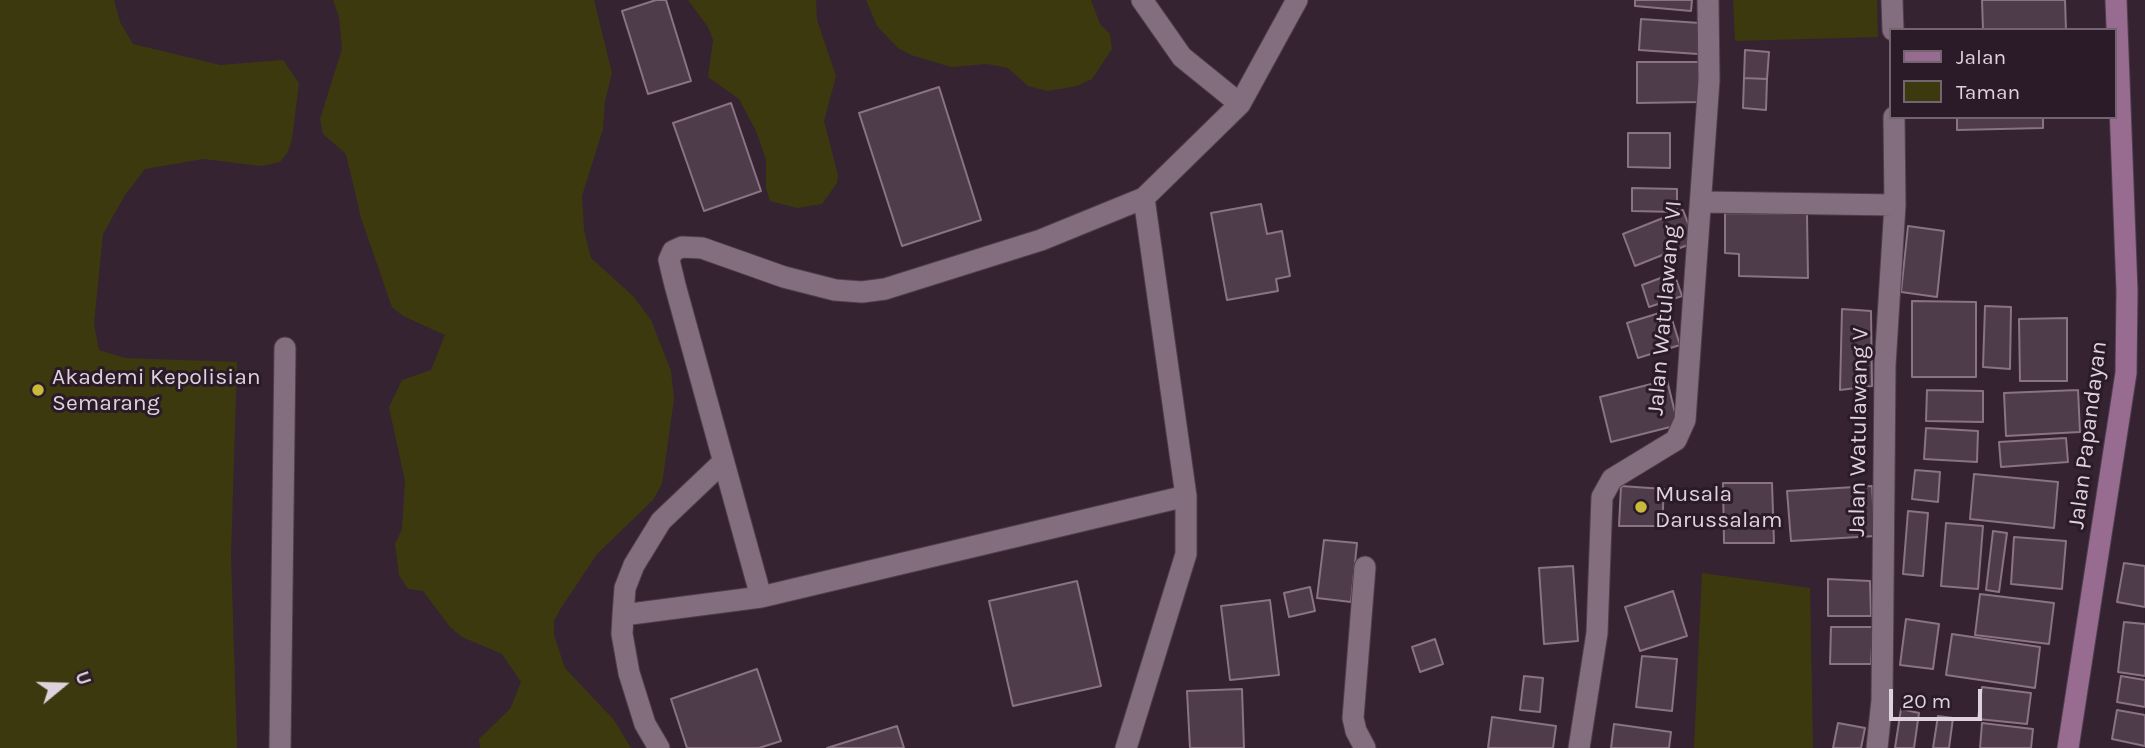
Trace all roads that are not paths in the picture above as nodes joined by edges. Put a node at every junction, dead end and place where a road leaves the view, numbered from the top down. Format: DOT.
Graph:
graph roads {
  1 [pos="1142,0"];
  2 [pos="1297,0"];
  3 [pos="1707,0"];
  4 [pos="1892,0"];
  5 [pos="2116,0"];
  6 [pos="1892,28"];
  7 [pos="2117,28"];
  8 [pos="2117,29"];
  9 [pos="1240,104"];
  10 [pos="1894,119"];
  11 [pos="1144,198"];
  12 [pos="1701,202"];
  13 [pos="1895,205"];
  14 [pos="285,348"];
  15 [pos="723,462"];
  16 [pos="1186,496"];
  17 [pos="1365,567"];
  18 [pos="761,597"];
  19 [pos="623,615"];
  20 [pos="280,748"];
  21 [pos="659,748"];
  22 [pos="1126,748"];
  23 [pos="1365,748"];
  24 [pos="1579,748"];
  25 [pos="1877,748"];
  26 [pos="2068,748"];
  1 -- 9 [label="street"];
  2 -- 9 [label="street"];
  3 -- 12 [label="street, Jalan Watulawang VI"];
  4 -- 6 [label="street"];
  5 -- 7 [label="main road, Jalan Papandayan"];
  8 -- 26 [label="main road, Jalan Papandayan"];
  9 -- 11 [label="street"];
  10 -- 13 [label="street, Jalan Watulawang V"];
  11 -- 15 [label="street"];
  11 -- 16 [label="street"];
  12 -- 13 [label="street"];
  12 -- 24 [label="street, Jalan Watulawang VI"];
  13 -- 25 [label="street, Jalan Watulawang V"];
  14 -- 20 [label="street"];
  15 -- 18 [label="street"];
  15 -- 19 [label="street"];
  16 -- 18 [label="street"];
  16 -- 22 [label="street"];
  17 -- 23 [label="street"];
  18 -- 19 [label="street"];
  19 -- 21 [label="street"];
}
